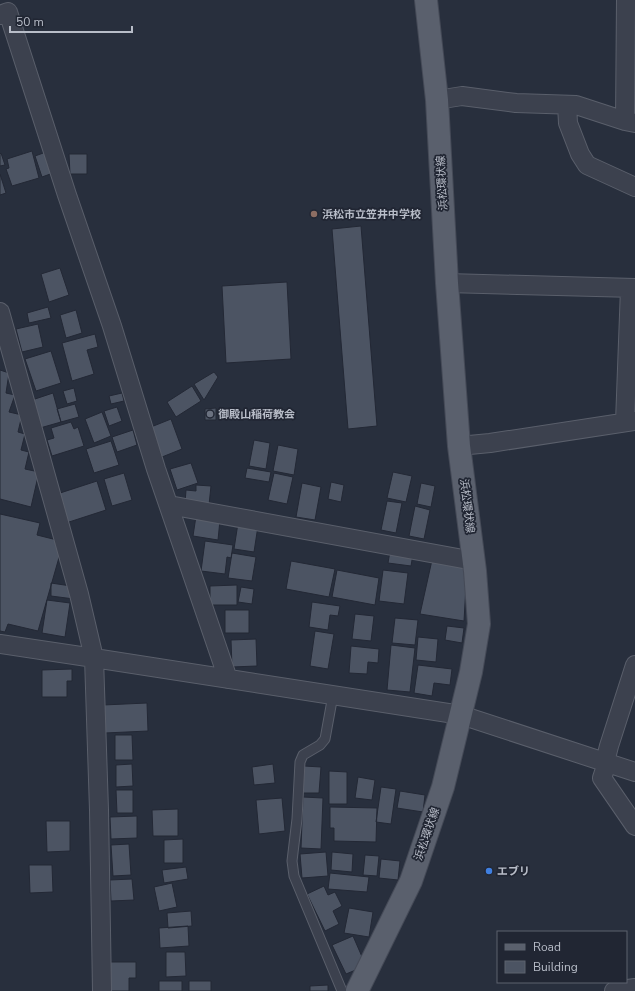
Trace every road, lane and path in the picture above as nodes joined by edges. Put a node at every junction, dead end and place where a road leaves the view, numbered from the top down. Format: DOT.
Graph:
graph roads {
  1 [pos="426,0"];
  2 [pos="626,0"];
  3 [pos="8,9"];
  4 [pos="437,100"];
  5 [pos="567,106"];
  6 [pos="630,122"];
  7 [pos="635,186"];
  8 [pos="447,283"];
  9 [pos="633,288"];
  10 [pos="0,312"];
  11 [pos="630,421"];
  12 [pos="459,446"];
  13 [pos="169,506"];
  14 [pos="474,560"];
  15 [pos="0,644"];
  16 [pos="94,658"];
  17 [pos="635,665"];
  18 [pos="228,679"];
  19 [pos="333,695"];
  20 [pos="461,715"];
  21 [pos="606,763"];
  22 [pos="635,772"];
  23 [pos="635,826"];
  24 [pos="635,988"];
  25 [pos="102,991"];
  26 [pos="342,991"];
  27 [pos="357,991"];
  28 [pos="614,991"];
  1 -- 4 [label="main road, 浜松環状線"];
  2 -- 6 [label="street"];
  3 -- 13 [label="street"];
  4 -- 5 [label="street"];
  4 -- 8 [label="main road, 浜松環状線"];
  5 -- 6 [label="street"];
  5 -- 7 [label="street"];
  8 -- 9 [label="street"];
  8 -- 12 [label="main road, 浜松環状線"];
  9 -- 11 [label="street"];
  10 -- 16 [label="street"];
  11 -- 12 [label="street"];
  12 -- 14 [label="main road, 浜松環状線"];
  13 -- 14 [label="street"];
  13 -- 18 [label="street"];
  14 -- 20 [label="main road, 浜松環状線"];
  15 -- 16 [label="street"];
  16 -- 18 [label="street"];
  16 -- 25 [label="street"];
  17 -- 21 [label="street"];
  18 -- 19 [label="street"];
  19 -- 20 [label="street"];
  19 -- 26 [label="lane"];
  20 -- 21 [label="street"];
  20 -- 27 [label="main road, 浜松環状線"];
  21 -- 22 [label="street"];
  21 -- 23 [label="street"];
  24 -- 28 [label="street"];
}
